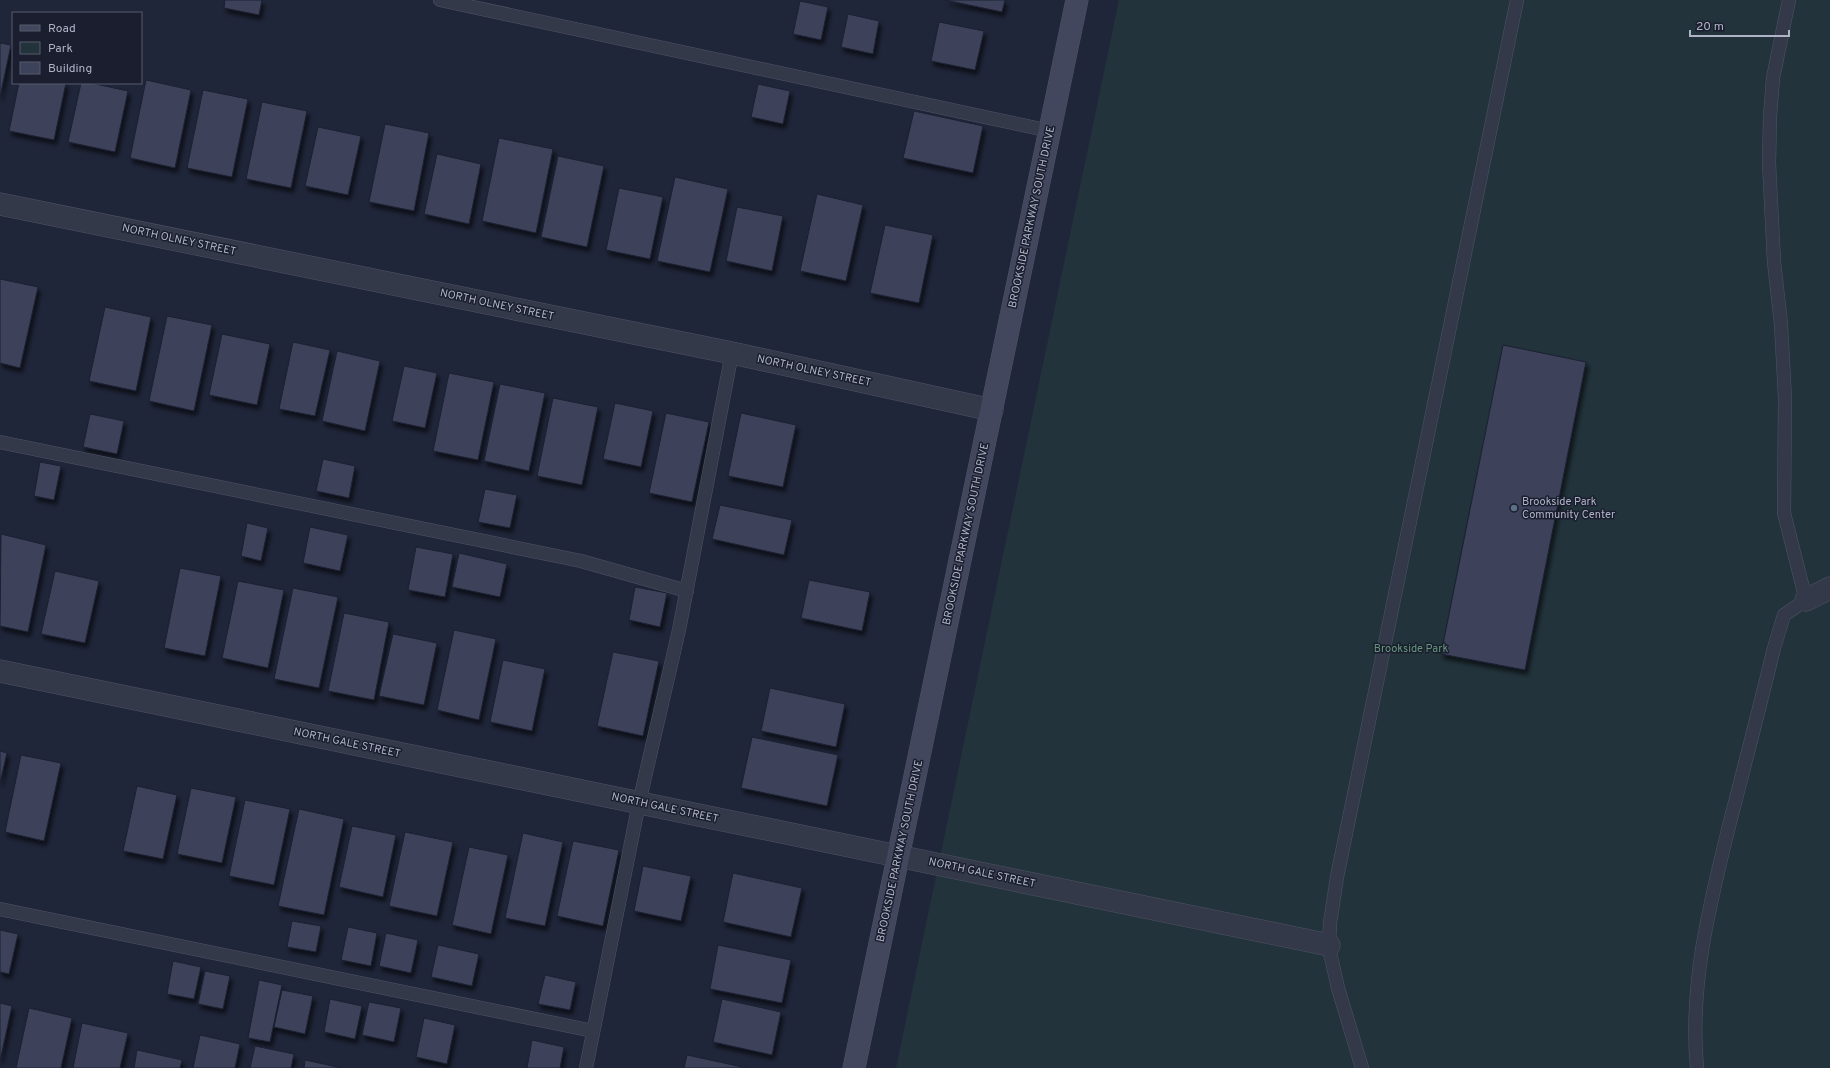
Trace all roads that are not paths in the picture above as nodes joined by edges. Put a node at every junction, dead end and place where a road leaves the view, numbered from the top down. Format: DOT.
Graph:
graph roads {
  1 [pos="440,0"];
  2 [pos="1077,0"];
  3 [pos="1516,0"];
  4 [pos="1789,0"];
  5 [pos="1050,131"];
  6 [pos="0,204"];
  7 [pos="732,353"];
  8 [pos="992,410"];
  9 [pos="0,442"];
  10 [pos="1830,588"];
  11 [pos="687,591"];
  12 [pos="1806,600"];
  13 [pos="0,672"];
  14 [pos="639,803"];
  15 [pos="899,856"];
  16 [pos="0,909"];
  17 [pos="1329,945"];
  18 [pos="593,1031"];
  19 [pos="586,1068"];
  20 [pos="854,1068"];
  21 [pos="1362,1068"];
  22 [pos="1697,1068"];
  1 -- 5 [label="lane"];
  2 -- 5 [label="main road, BROOKSIDE PARKWAY SOUTH DRIVE"];
  3 -- 17 [label="lane"];
  4 -- 12 [label="lane"];
  5 -- 8 [label="main road, BROOKSIDE PARKWAY SOUTH DRIVE"];
  6 -- 7 [label="street, NORTH OLNEY STREET"];
  7 -- 8 [label="street, NORTH OLNEY STREET"];
  7 -- 11 [label="lane"];
  8 -- 15 [label="main road, BROOKSIDE PARKWAY SOUTH DRIVE"];
  9 -- 11 [label="lane"];
  10 -- 12 [label="street"];
  11 -- 14 [label="lane"];
  12 -- 22 [label="lane"];
  13 -- 14 [label="street, NORTH GALE STREET"];
  14 -- 15 [label="street, NORTH GALE STREET"];
  14 -- 18 [label="lane"];
  15 -- 17 [label="street, NORTH GALE STREET"];
  15 -- 20 [label="main road, BROOKSIDE PARKWAY SOUTH DRIVE"];
  16 -- 18 [label="lane"];
  17 -- 21 [label="lane"];
  18 -- 19 [label="lane"];
}
